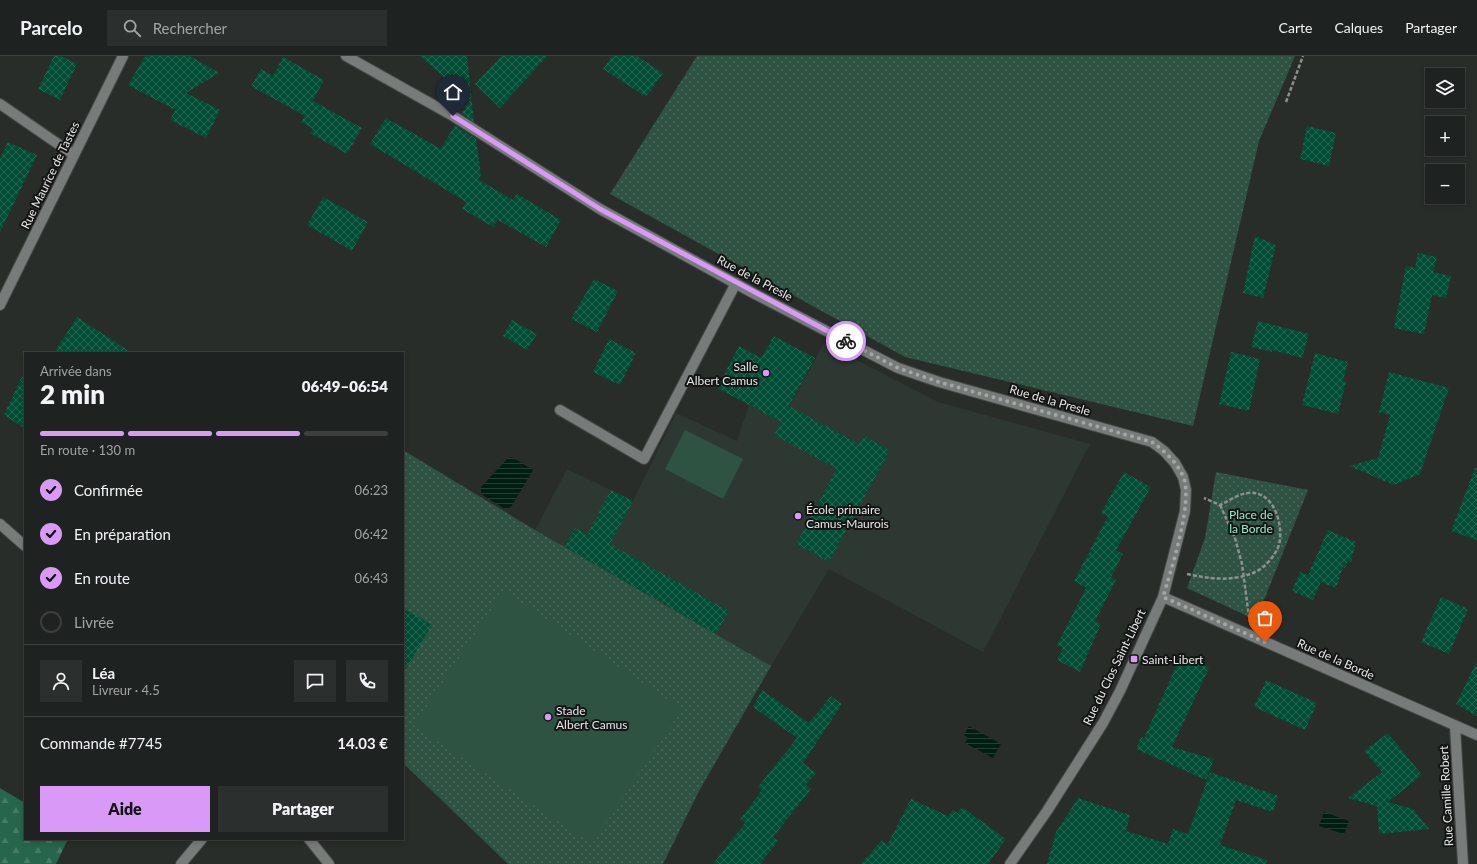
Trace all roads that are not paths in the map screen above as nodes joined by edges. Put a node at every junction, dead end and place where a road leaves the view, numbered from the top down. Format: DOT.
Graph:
graph roads {
  1 [pos="123,56"];
  2 [pos="346,56"];
  3 [pos="0,104"];
  4 [pos="74,155"];
  5 [pos="736,283"];
  6 [pos="0,305"];
  7 [pos="560,410"];
  8 [pos="1176,464"];
  9 [pos="0,524"];
  10 [pos="24,545"];
  11 [pos="1163,597"];
  12 [pos="1455,726"];
  13 [pos="1477,735"];
  14 [pos="201,840"];
  15 [pos="310,840"];
  16 [pos="182,864"];
  17 [pos="329,864"];
  18 [pos="1010,864"];
  19 [pos="1463,864"];
  1 -- 4 [label="street, Rue Maurice de Tastes"];
  2 -- 5 [label="street, Rue de la Presle"];
  3 -- 4 [label="street"];
  4 -- 6 [label="street, Rue Maurice de Tastes"];
  5 -- 7 [label="street"];
  5 -- 8 [label="street, Rue de la Presle"];
  8 -- 11 [label="street, Rue du Clos Saint-Libert"];
  9 -- 10 [label="street"];
  11 -- 12 [label="street, Rue de la Borde"];
  11 -- 18 [label="street, Rue du Clos Saint-Libert"];
  12 -- 13 [label="street, Rue de la Borde"];
  12 -- 19 [label="street, Rue Camille Robert"];
  14 -- 16 [label="street"];
  15 -- 17 [label="street"];
}
